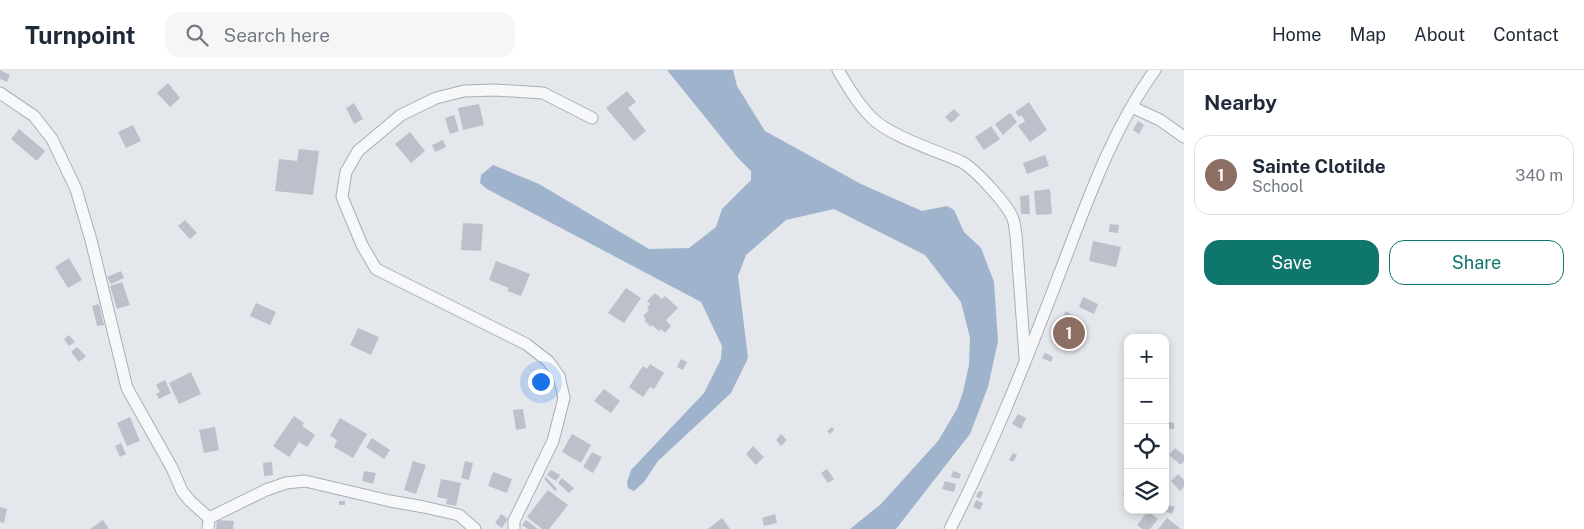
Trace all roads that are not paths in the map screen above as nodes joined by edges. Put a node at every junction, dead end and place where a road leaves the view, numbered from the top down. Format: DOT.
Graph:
graph roads {
  1 [pos="838,70"];
  2 [pos="1154,70"];
  3 [pos="0,92"];
  4 [pos="1132,107"];
  5 [pos="592,118"];
  6 [pos="1184,137"];
  7 [pos="1026,359"];
  8 [pos="208,523"];
  9 [pos="475,529"];
  10 [pos="514,529"];
  11 [pos="950,529"];
  1 -- 7 [label="street"];
  2 -- 4 [label="street"];
  3 -- 8 [label="street"];
  4 -- 6 [label="street"];
  4 -- 7 [label="street"];
  5 -- 10 [label="street"];
  7 -- 11 [label="street"];
  8 -- 9 [label="street"];
}
